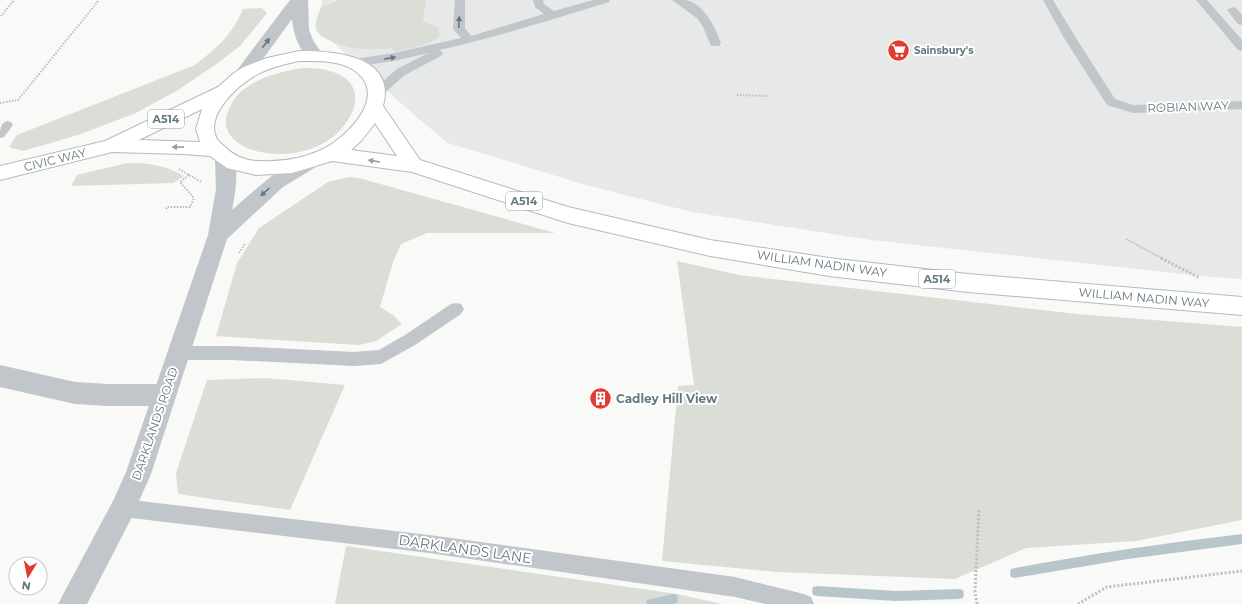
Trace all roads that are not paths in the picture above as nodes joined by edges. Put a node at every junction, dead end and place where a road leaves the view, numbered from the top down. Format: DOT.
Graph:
graph roads {
  1 [pos="299,0"];
  2 [pos="460,0"];
  3 [pos="538,0"];
  4 [pos="602,0"];
  5 [pos="677,0"];
  6 [pos="1048,0"];
  7 [pos="1201,0"];
  8 [pos="1232,10"];
  9 [pos="553,16"];
  10 [pos="1242,22"];
  11 [pos="469,40"];
  12 [pos="716,43"];
  13 [pos="1242,46"];
  14 [pos="316,56"];
  15 [pos="352,63"];
  16 [pos="243,74"];
  17 [pos="222,92"];
  18 [pos="376,100"];
  19 [pos="1242,105"];
  20 [pos="110,146"];
  21 [pos="330,154"];
  22 [pos="221,155"];
  23 [pos="309,162"];
  24 [pos="413,165"];
  25 [pos="0,173"];
  26 [pos="218,235"];
  27 [pos="1242,306"];
  28 [pos="456,309"];
  29 [pos="180,352"];
  30 [pos="0,376"];
  31 [pos="164,395"];
  32 [pos="123,508"];
  33 [pos="72,604"];
  34 [pos="804,604"];
  1 -- 14 [label="street"];
  16 -- 1 [label="street, one-way"];
  11 -- 2 [label="lane, one-way"];
  3 -- 9 [label="lane"];
  4 -- 9 [label="lane"];
  5 -- 12 [label="lane"];
  6 -- 19 [label="lane, ROBIAN WAY"];
  7 -- 13 [label="lane"];
  8 -- 10 [label="lane"];
  9 -- 11 [label="lane"];
  15 -- 11 [label="lane, one-way"];
  11 -- 18 [label="lane"];
  14 -- 15 [label="main road"];
  14 -- 16 [label="main road"];
  15 -- 18 [label="main road"];
  16 -- 17 [label="main road"];
  17 -- 20 [label="main road, CIVIC WAY / A514"];
  17 -- 22 [label="main road"];
  18 -- 21 [label="main road"];
  18 -- 24 [label="main road"];
  22 -- 20 [label="main road, CIVIC WAY / A514, one-way"];
  20 -- 25 [label="main road, CIVIC WAY / A514"];
  21 -- 23 [label="main road"];
  24 -- 21 [label="main road, WILLIAM NADIN WAY / A514, one-way"];
  22 -- 23 [label="main road"];
  22 -- 26 [label="street, DARKLANDS ROAD"];
  23 -- 26 [label="street, DARKLANDS ROAD, one-way"];
  24 -- 27 [label="main road, WILLIAM NADIN WAY / A514"];
  26 -- 29 [label="street, DARKLANDS ROAD"];
  28 -- 29 [label="lane"];
  29 -- 31 [label="street, DARKLANDS ROAD"];
  30 -- 31 [label="street"];
  31 -- 32 [label="street, DARKLANDS ROAD"];
  32 -- 33 [label="street, DARKLANDS ROAD"];
  32 -- 34 [label="lane, DARKLANDS LANE"];
}
